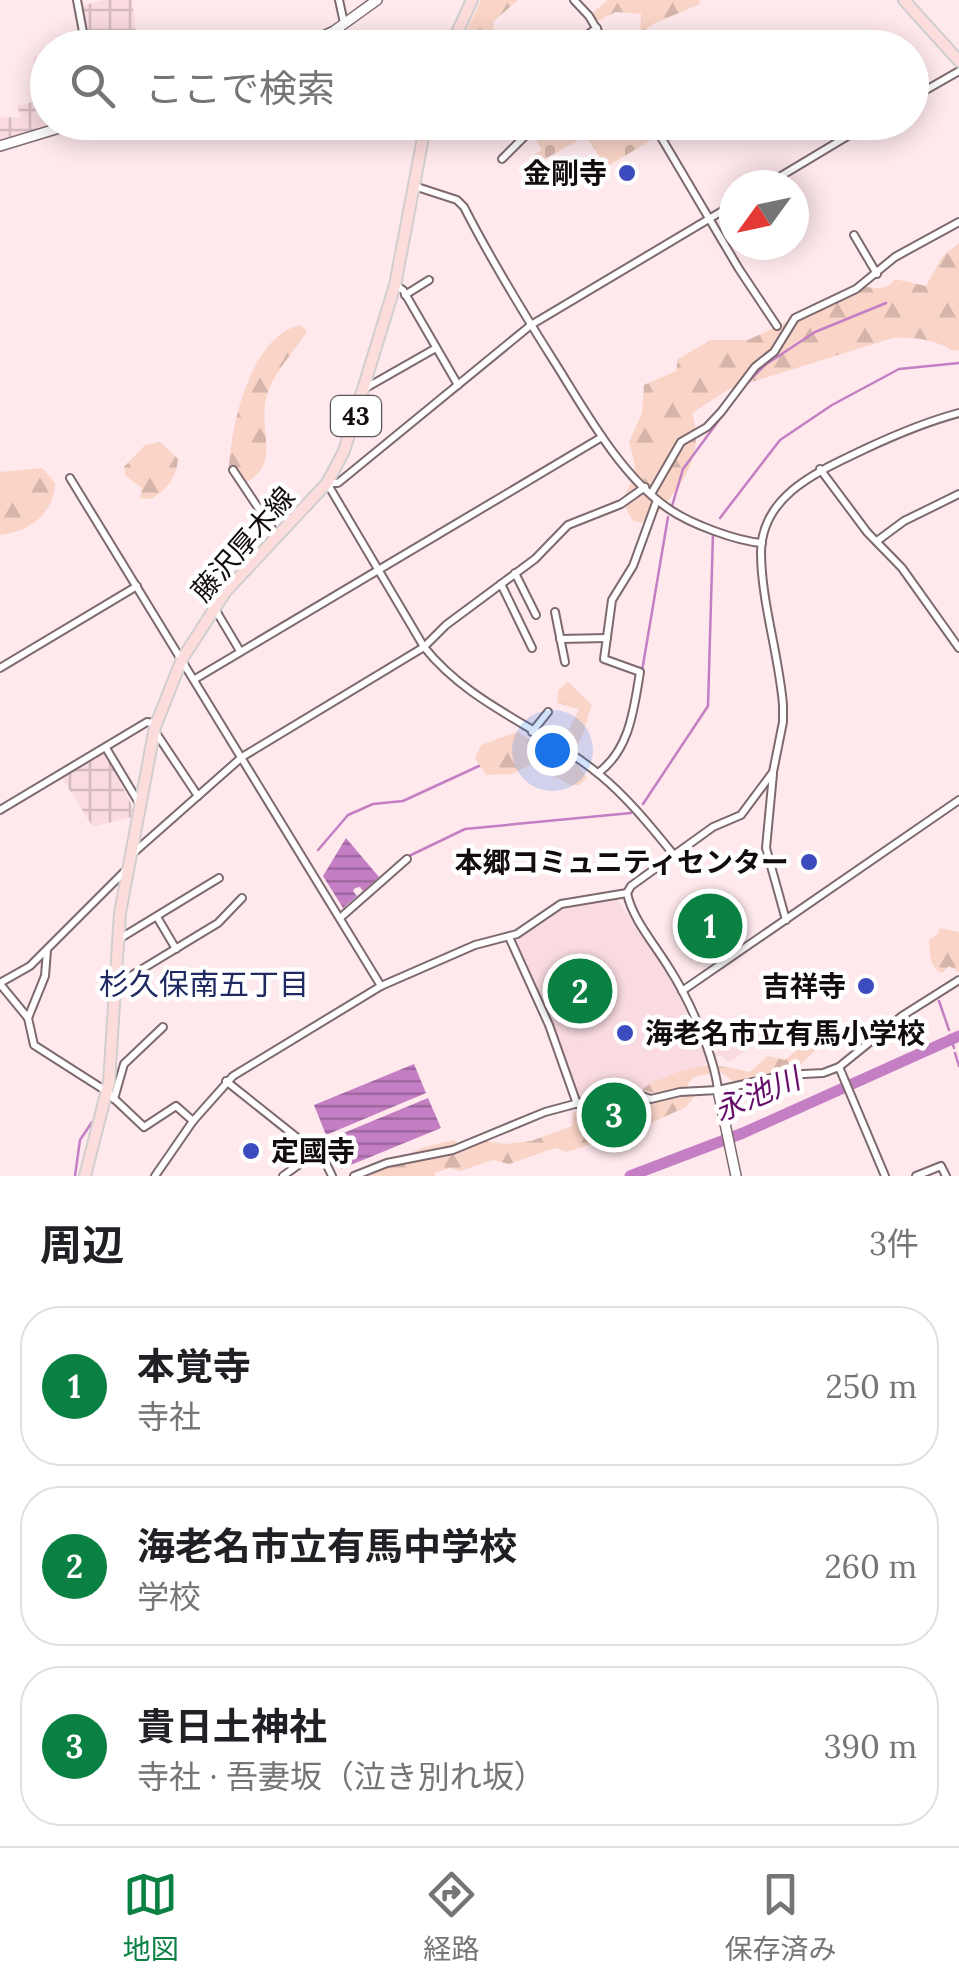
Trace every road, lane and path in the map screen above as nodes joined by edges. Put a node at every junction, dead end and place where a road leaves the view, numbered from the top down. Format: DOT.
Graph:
graph roads {
  1 [pos="78,0"];
  2 [pos="338,0"];
  3 [pos="377,0"];
  4 [pos="472,0"];
  5 [pos="574,0"];
  6 [pos="904,0"];
  7 [pos="913,0"];
  8 [pos="344,24"];
  9 [pos="597,28"];
  10 [pos="83,30"];
  11 [pos="333,30"];
  12 [pos="458,30"];
  13 [pos="594,30"];
  14 [pos="959,51"];
  15 [pos="959,60"];
  16 [pos="959,71"];
  17 [pos="929,88"];
  18 [pos="30,137"];
  19 [pos="423,140"];
  20 [pos="520,140"];
  21 [pos="662,140"];
  22 [pos="841,140"];
  23 [pos="0,146"];
  24 [pos="502,159"];
  25 [pos="791,170"];
  26 [pos="414,186"];
  27 [pos="719,213"];
  28 [pos="708,219"];
  29 [pos="959,222"];
  30 [pos="854,235"];
  31 [pos="876,274"];
  32 [pos="429,280"];
  33 [pos="395,285"];
  34 [pos="405,295"];
  35 [pos="531,325"];
  36 [pos="778,326"];
  37 [pos="436,348"];
  38 [pos="458,385"];
  39 [pos="364,389"];
  40 [pos="959,413"];
  41 [pos="602,438"];
  42 [pos="820,469"];
  43 [pos="234,470"];
  44 [pos="70,478"];
  45 [pos="327,483"];
  46 [pos="645,487"];
  47 [pos="959,494"];
  48 [pos="654,497"];
  49 [pos="276,536"];
  50 [pos="877,542"];
  51 [pos="762,543"];
  52 [pos="379,568"];
  53 [pos="515,574"];
  54 [pos="501,584"];
  55 [pos="137,586"];
  56 [pos="214,608"];
  57 [pos="555,612"];
  58 [pos="536,615"];
  59 [pos="607,638"];
  60 [pos="560,639"];
  61 [pos="424,646"];
  62 [pos="532,648"];
  63 [pos="959,648"];
  64 [pos="240,651"];
  65 [pos="182,659"];
  66 [pos="565,662"];
  67 [pos="0,668"];
  68 [pos="195,679"];
  69 [pos="548,712"];
  70 [pos="154,724"];
  71 [pos="532,732"];
  72 [pos="106,748"];
  73 [pos="242,757"];
  74 [pos="774,772"];
  75 [pos="598,773"];
  76 [pos="198,796"];
  77 [pos="959,800"];
  78 [pos="139,803"];
  79 [pos="0,810"];
  80 [pos="674,855"];
  81 [pos="406,859"];
  82 [pos="128,862"];
  83 [pos="219,878"];
  84 [pos="628,893"];
  85 [pos="242,898"];
  86 [pos="157,917"];
  87 [pos="340,918"];
  88 [pos="786,920"];
  89 [pos="509,936"];
  90 [pos="118,939"];
  91 [pos="176,949"];
  92 [pos="47,950"];
  93 [pos="117,980"];
  94 [pos="959,980"];
  95 [pos="0,984"];
  96 [pos="381,986"];
  97 [pos="682,991"];
  98 [pos="28,1018"];
  99 [pos="163,1027"];
  100 [pos="839,1067"];
  101 [pos="226,1082"];
  102 [pos="718,1090"];
  103 [pos="110,1096"];
  104 [pos="576,1104"];
  105 [pos="193,1121"];
  106 [pos="315,1153"];
  107 [pos="734,1175"];
  108 [pos="85,1176"];
  109 [pos="155,1176"];
  110 [pos="283,1176"];
  111 [pos="332,1176"];
  112 [pos="354,1176"];
  113 [pos="886,1176"];
  114 [pos="916,1176"];
  115 [pos="946,1176"];
  1 -- 10 [label="street"];
  2 -- 8 [label="street"];
  3 -- 8 [label="main road"];
  4 -- 12 [label="main road"];
  5 -- 9 [label="street"];
  6 -- 15 [label="main road"];
  7 -- 14 [label="main road"];
  8 -- 11 [label="main road"];
  9 -- 13 [label="street"];
  16 -- 17 [label="street"];
  18 -- 23 [label="main road"];
  19 -- 26 [label="main road, 藤沢厚木線 / 43"];
  20 -- 24 [label="street"];
  21 -- 28 [label="street"];
  22 -- 25 [label="street"];
  26 -- 33 [label="main road, 藤沢厚木線 / 43"];
  26 -- 35 [label="street"];
  27 -- 28 [label="street"];
  28 -- 35 [label="street"];
  28 -- 36 [label="street"];
  29 -- 31 [label="street"];
  30 -- 31 [label="street"];
  31 -- 48 [label="street"];
  32 -- 34 [label="street"];
  33 -- 34 [label="street"];
  33 -- 39 [label="main road, 藤沢厚木線 / 43"];
  34 -- 37 [label="street"];
  35 -- 38 [label="street"];
  35 -- 41 [label="street"];
  37 -- 38 [label="street"];
  37 -- 39 [label="street"];
  38 -- 45 [label="street"];
  39 -- 45 [label="main road, 藤沢厚木線 / 43"];
  40 -- 42 [label="street"];
  41 -- 46 [label="street"];
  41 -- 52 [label="street"];
  42 -- 50 [label="street"];
  42 -- 51 [label="street"];
  43 -- 49 [label="street"];
  44 -- 55 [label="street"];
  45 -- 49 [label="main road, 藤沢厚木線 / 43"];
  45 -- 52 [label="street"];
  46 -- 48 [label="street"];
  46 -- 53 [label="street"];
  47 -- 50 [label="street"];
  48 -- 51 [label="street"];
  48 -- 59 [label="street"];
  49 -- 56 [label="main road, 藤沢厚木線 / 43"];
  50 -- 63 [label="street"];
  51 -- 74 [label="street"];
  52 -- 61 [label="street"];
  52 -- 64 [label="street"];
  53 -- 54 [label="street"];
  53 -- 58 [label="street"];
  54 -- 61 [label="street"];
  54 -- 62 [label="street"];
  55 -- 65 [label="street"];
  55 -- 67 [label="street"];
  56 -- 64 [label="street"];
  56 -- 65 [label="main road, 藤沢厚木線 / 43"];
  57 -- 60 [label="street"];
  59 -- 60 [label="street"];
  59 -- 75 [label="street"];
  60 -- 66 [label="street"];
  61 -- 71 [label="street"];
  61 -- 73 [label="street"];
  64 -- 68 [label="street"];
  65 -- 68 [label="street"];
  65 -- 70 [label="main road, 藤沢厚木線 / 43"];
  68 -- 73 [label="street"];
  69 -- 71 [label="street"];
  70 -- 72 [label="street"];
  70 -- 76 [label="street"];
  70 -- 78 [label="main road, 藤沢厚木線 / 43"];
  71 -- 75 [label="street"];
  72 -- 78 [label="street"];
  72 -- 79 [label="street"];
  73 -- 76 [label="street"];
  73 -- 87 [label="street"];
  74 -- 80 [label="street"];
  74 -- 88 [label="street"];
  75 -- 80 [label="street"];
  76 -- 82 [label="street"];
  77 -- 88 [label="street"];
  78 -- 82 [label="main road, 藤沢厚木線 / 43"];
  80 -- 84 [label="street"];
  81 -- 87 [label="street"];
  82 -- 90 [label="main road, 藤沢厚木線 / 43"];
  82 -- 92 [label="street"];
  83 -- 86 [label="street"];
  84 -- 89 [label="street"];
  84 -- 97 [label="street"];
  85 -- 91 [label="street"];
  86 -- 90 [label="street"];
  86 -- 91 [label="street"];
  87 -- 96 [label="street"];
  88 -- 97 [label="street"];
  89 -- 96 [label="street"];
  89 -- 104 [label="street"];
  90 -- 93 [label="main road, 藤沢厚木線 / 43"];
  91 -- 93 [label="street"];
  92 -- 95 [label="street"];
  92 -- 98 [label="street"];
  93 -- 103 [label="main road, 藤沢厚木線 / 43"];
  94 -- 100 [label="street"];
  95 -- 98 [label="street"];
  96 -- 101 [label="street"];
  97 -- 102 [label="street"];
  98 -- 103 [label="street"];
  99 -- 103 [label="street"];
  100 -- 102 [label="street"];
  100 -- 113 [label="street"];
  101 -- 105 [label="street"];
  101 -- 106 [label="street"];
  102 -- 104 [label="street"];
  102 -- 107 [label="main road"];
  103 -- 105 [label="street"];
  103 -- 108 [label="main road, 藤沢厚木線 / 43"];
  104 -- 112 [label="street"];
  105 -- 109 [label="street"];
  106 -- 110 [label="street"];
  106 -- 111 [label="street"];
  114 -- 115 [label="street"];
}
